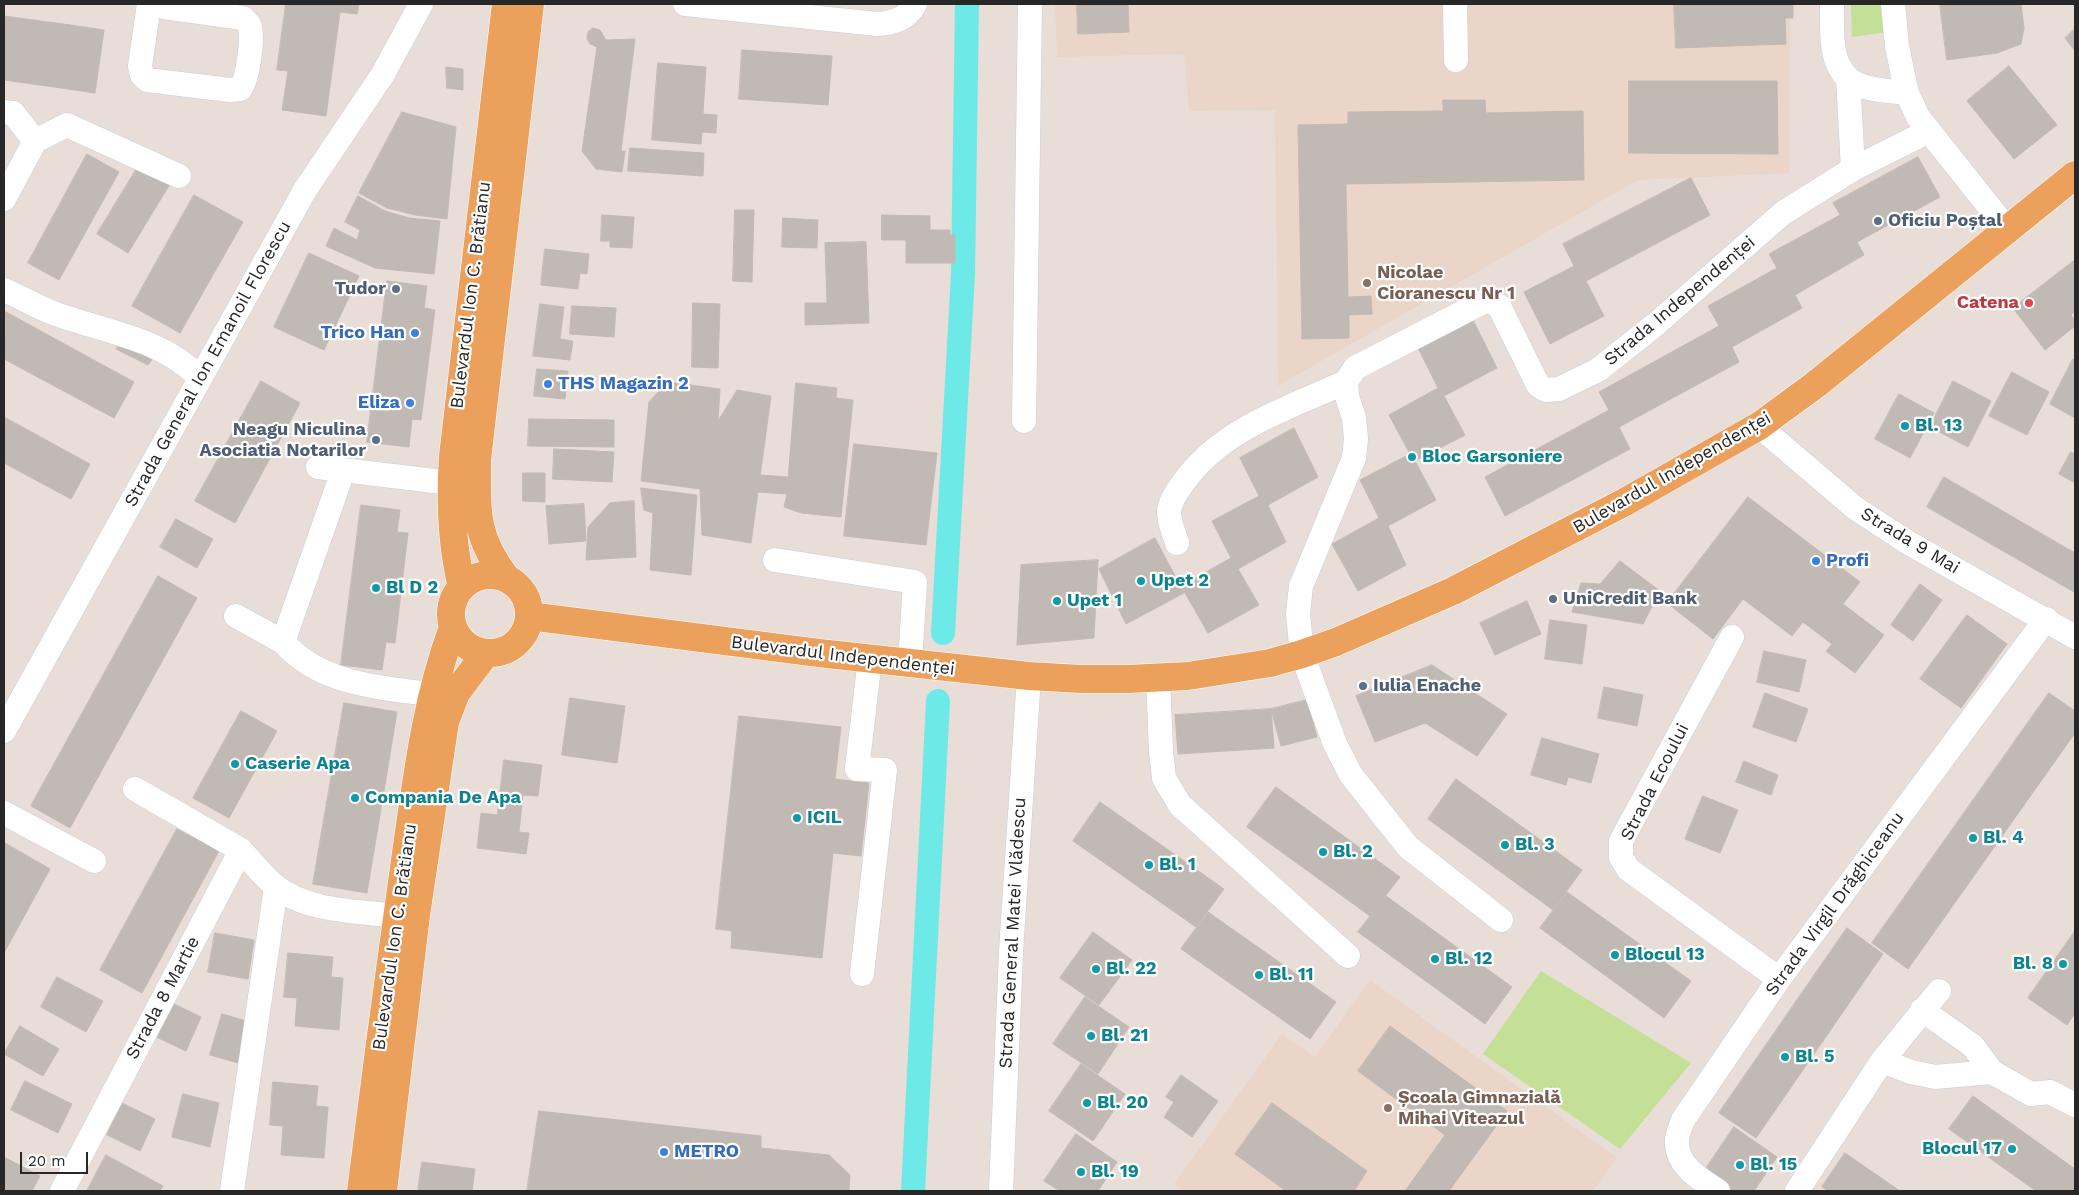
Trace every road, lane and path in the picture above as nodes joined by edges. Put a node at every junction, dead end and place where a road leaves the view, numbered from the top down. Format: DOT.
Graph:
graph roads {
  1 [pos="149,4"];
  2 [pos="158,4"];
  3 [pos="421,4"];
  4 [pos="506,4"];
  5 [pos="530,4"];
  6 [pos="685,4"];
  7 [pos="915,4"];
  8 [pos="1030,4"];
  9 [pos="1455,4"];
  10 [pos="1832,4"];
  11 [pos="1893,4"];
  12 [pos="1456,60"];
  13 [pos="1843,70"];
  14 [pos="1907,93"];
  15 [pos="4,112"];
  16 [pos="1929,131"];
  17 [pos="35,141"];
  18 [pos="1853,169"];
  19 [pos="2075,175"];
  20 [pos="179,176"];
  21 [pos="4,199"];
  22 [pos="2007,229"];
  23 [pos="4,290"];
  24 [pos="200,378"];
  25 [pos="1346,382"];
  26 [pos="1024,422"];
  27 [pos="1759,426"];
  28 [pos="318,467"];
  29 [pos="343,471"];
  30 [pos="451,483"];
  31 [pos="1178,542"];
  32 [pos="775,560"];
  33 [pos="507,579"];
  34 [pos="462,587"];
  35 [pos="236,616"];
  36 [pos="529,616"];
  37 [pos="2046,619"];
  38 [pos="453,627"];
  39 [pos="1732,637"];
  40 [pos="2075,637"];
  41 [pos="284,642"];
  42 [pos="486,653"];
  43 [pos="1302,654"];
  44 [pos="870,659"];
  45 [pos="910,663"];
  46 [pos="1029,676"];
  47 [pos="1158,678"];
  48 [pos="431,694"];
  49 [pos="4,731"];
  50 [pos="136,789"];
  51 [pos="4,813"];
  52 [pos="241,850"];
  53 [pos="94,861"];
  54 [pos="276,887"];
  55 [pos="397,916"];
  56 [pos="1501,920"];
  57 [pos="1348,956"];
  58 [pos="862,974"];
  59 [pos="1779,979"];
  60 [pos="1939,991"];
  61 [pos="1922,1010"];
  62 [pos="1882,1061"];
  63 [pos="1992,1072"];
  64 [pos="2074,1100"];
  65 [pos="62,1191"];
  66 [pos="232,1191"];
  67 [pos="361,1191"];
  68 [pos="383,1191"];
  69 [pos="1001,1191"];
  70 [pos="1718,1191"];
  71 [pos="1797,1191"];
  1 -- 2 [label="street"];
  3 -- 24 [label="street, Strada General Ion Emanoil Florescu"];
  4 -- 30 [label="main road, Bulevardul Ion C. Brătianu"];
  5 -- 33 [label="main road, Bulevardul Ion C. Brătianu"];
  6 -- 7 [label="street"];
  8 -- 26 [label="street"];
  9 -- 12 [label="street"];
  10 -- 13 [label="street"];
  11 -- 14 [label="street"];
  13 -- 14 [label="street"];
  13 -- 18 [label="street"];
  14 -- 16 [label="street"];
  15 -- 17 [label="street"];
  16 -- 18 [label="street, Strada Independenței"];
  16 -- 22 [label="street"];
  17 -- 20 [label="street"];
  17 -- 21 [label="street"];
  18 -- 25 [label="street, Strada Independenței"];
  19 -- 22 [label="main road, Bulevardul Independenței"];
  22 -- 27 [label="main road, Bulevardul Independenței"];
  23 -- 24 [label="street"];
  24 -- 49 [label="street, Strada General Ion Emanoil Florescu"];
  25 -- 31 [label="street"];
  25 -- 43 [label="street"];
  27 -- 37 [label="street, Strada 9 Mai"];
  27 -- 43 [label="main road, Bulevardul Independenței"];
  28 -- 29 [label="street"];
  29 -- 30 [label="street"];
  29 -- 41 [label="street"];
  30 -- 34 [label="main road, Bulevardul Ion C. Brătianu"];
  32 -- 45 [label="street"];
  33 -- 34 [label="main road"];
  33 -- 36 [label="main road"];
  34 -- 38 [label="main road"];
  35 -- 41 [label="street"];
  36 -- 42 [label="main road"];
  36 -- 44 [label="main road, Bulevardul Independenței"];
  37 -- 40 [label="street, Strada 9 Mai"];
  37 -- 59 [label="street, Strada Virgil Drăghiceanu"];
  38 -- 42 [label="main road"];
  38 -- 48 [label="main road, Bulevardul Ion C. Brătianu"];
  39 -- 59 [label="street, Strada Ecoului"];
  41 -- 48 [label="street"];
  42 -- 68 [label="main road, Bulevardul Ion C. Brătianu"];
  43 -- 47 [label="main road, Bulevardul Independenței"];
  43 -- 56 [label="street"];
  44 -- 45 [label="main road, Bulevardul Independenței"];
  44 -- 58 [label="street"];
  45 -- 46 [label="main road, Bulevardul Independenței"];
  46 -- 47 [label="main road, Bulevardul Independenței"];
  46 -- 69 [label="street, Strada General Matei Vlădescu"];
  47 -- 57 [label="street"];
  48 -- 55 [label="main road, Bulevardul Ion C. Brătianu"];
  50 -- 52 [label="street"];
  51 -- 53 [label="street"];
  52 -- 54 [label="street"];
  52 -- 65 [label="street, Strada 8 Martie"];
  54 -- 55 [label="street"];
  54 -- 66 [label="street"];
  55 -- 67 [label="main road, Bulevardul Ion C. Brătianu"];
  59 -- 70 [label="street, Strada Virgil Drăghiceanu"];
  60 -- 61 [label="street"];
  61 -- 62 [label="street"];
  61 -- 63 [label="street"];
  62 -- 63 [label="street"];
  62 -- 71 [label="street"];
  63 -- 64 [label="street"];
}
